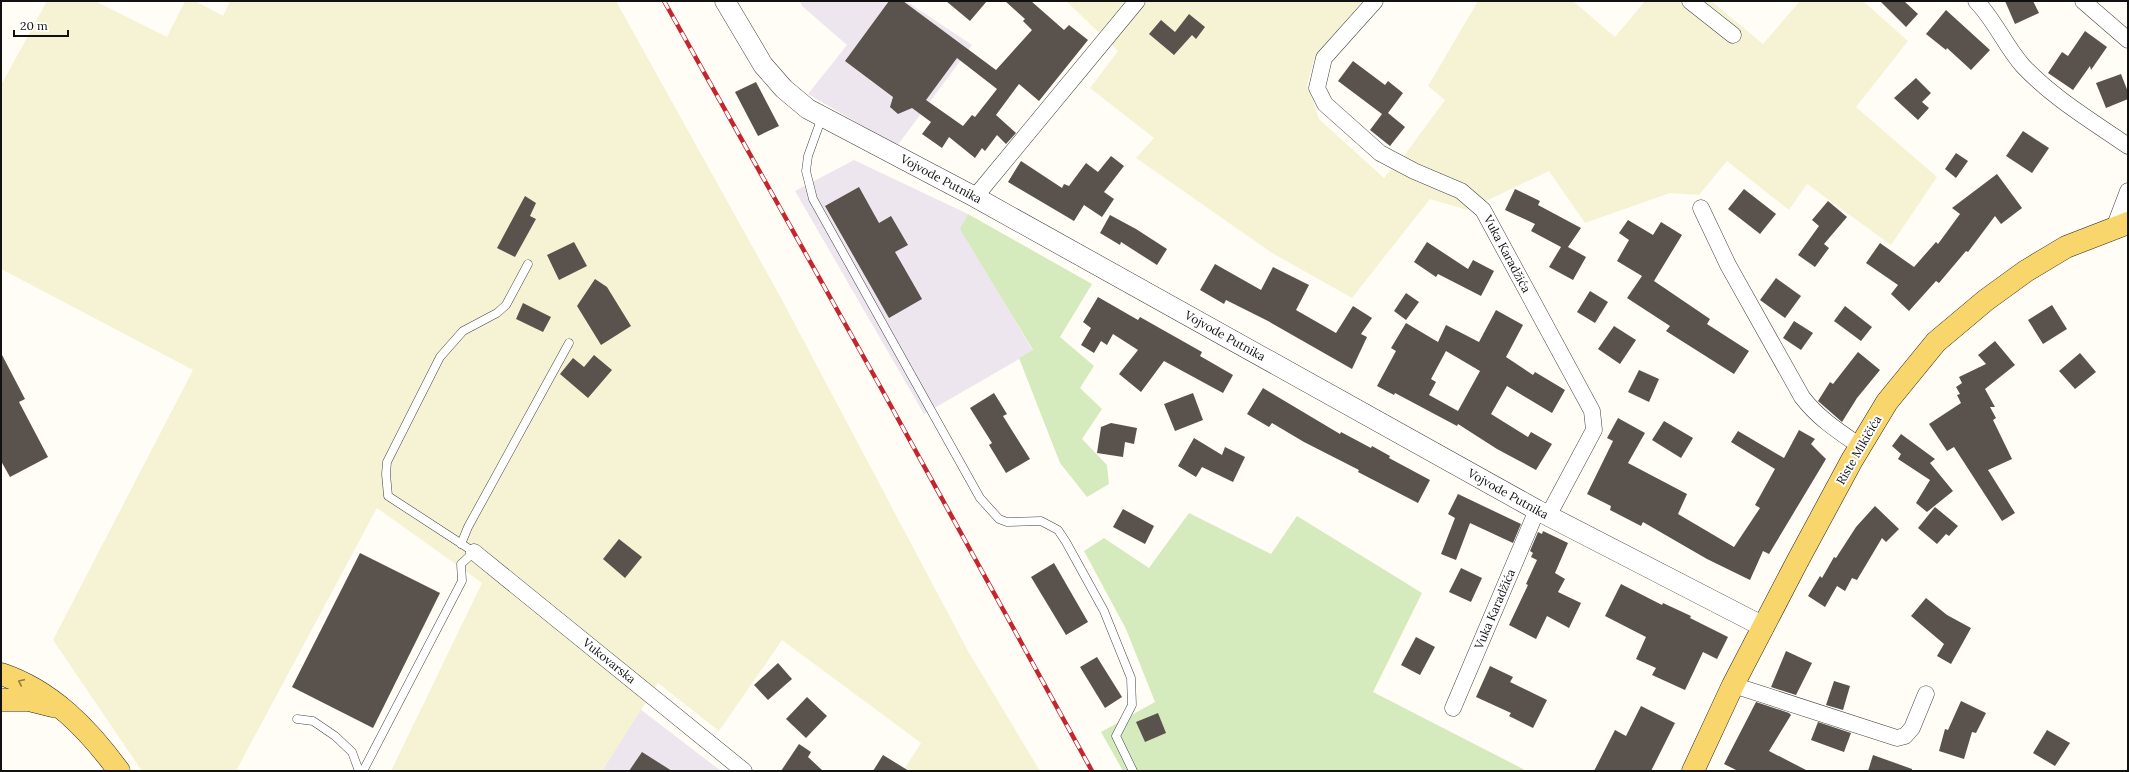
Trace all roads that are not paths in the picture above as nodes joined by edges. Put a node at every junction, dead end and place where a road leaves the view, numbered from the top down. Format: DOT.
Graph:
graph roads {
  1 [pos="725,1"];
  2 [pos="1137,1"];
  3 [pos="1375,1"];
  4 [pos="1690,1"];
  5 [pos="1976,1"];
  6 [pos="2083,1"];
  7 [pos="1733,35"];
  8 [pos="2128,40"];
  9 [pos="822,117"];
  10 [pos="2128,146"];
  11 [pos="2128,191"];
  12 [pos="975,197"];
  13 [pos="1701,208"];
  14 [pos="2121,226"];
  15 [pos="528,264"];
  16 [pos="569,343"];
  17 [pos="1860,446"];
  18 [pos="1542,513"];
  19 [pos="467,548"];
  20 [pos="1764,626"];
  21 [pos="1,674"];
  22 [pos="1733,685"];
  23 [pos="1926,694"];
  24 [pos="5,701"];
  25 [pos="1453,708"];
  26 [pos="63,709"];
  27 [pos="297,719"];
  28 [pos="1698,769"];
  29 [pos="119,771"];
  30 [pos="360,771"];
  31 [pos="363,771"];
  32 [pos="744,771"];
  33 [pos="1133,771"];
  1 -- 9 [label="street, Vojvode Putnika"];
  2 -- 12 [label="street"];
  3 -- 18 [label="street, Vuka Karadžića"];
  4 -- 7 [label="street"];
  5 -- 10 [label="street"];
  6 -- 8 [label="street"];
  9 -- 12 [label="street, Vojvode Putnika"];
  9 -- 33 [label="lane"];
  11 -- 14 [label="street"];
  12 -- 18 [label="street, Vojvode Putnika"];
  13 -- 17 [label="street"];
  14 -- 17 [label="main road, Riste Mikičića"];
  15 -- 19 [label="lane"];
  16 -- 19 [label="lane"];
  17 -- 20 [label="main road, Riste Mikičića"];
  18 -- 20 [label="street, Vojvode Putnika"];
  18 -- 25 [label="street, Vuka Karadžića"];
  19 -- 31 [label="lane"];
  19 -- 32 [label="street, Vukovarska"];
  20 -- 22 [label="main road, Riste Mikičića"];
  26 -- 21 [label="main road, one-way"];
  22 -- 23 [label="street"];
  22 -- 28 [label="main road, Riste Mikičića"];
  24 -- 26 [label="main road"];
  26 -- 29 [label="main road"];
  27 -- 30 [label="lane"];
}
